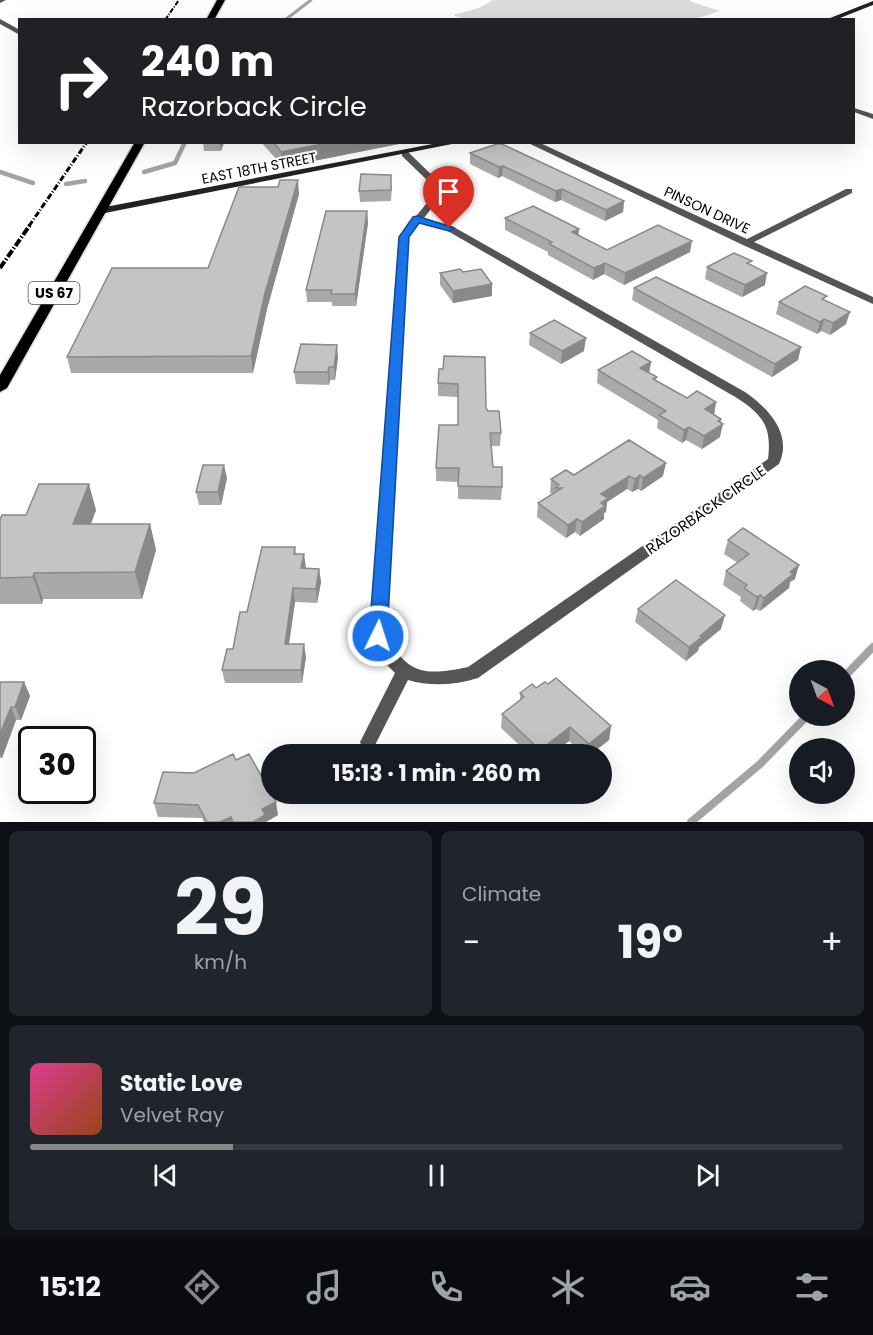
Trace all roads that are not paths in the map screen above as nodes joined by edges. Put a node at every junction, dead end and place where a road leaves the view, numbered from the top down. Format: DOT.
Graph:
graph roads {
  1 [pos="221,0"];
  2 [pos="873,3"];
  3 [pos="211,18"];
  4 [pos="833,18"];
  5 [pos="0,21"];
  6 [pos="18,32"];
  7 [pos="855,110"];
  8 [pos="873,117"];
  9 [pos="139,144"];
  10 [pos="449,144"];
  11 [pos="534,144"];
  12 [pos="405,154"];
  13 [pos="849,191"];
  14 [pos="100,212"];
  15 [pos="417,219"];
  16 [pos="746,243"];
  17 [pos="873,301"];
  18 [pos="0,388"];
  19 [pos="405,670"];
  20 [pos="368,742"];
  1 -- 3 [label="main road"];
  2 -- 4 [label="street"];
  5 -- 6 [label="street"];
  7 -- 8 [label="street"];
  9 -- 14 [label="main road, US 67"];
  10 -- 12 [label="street, EAST 18TH STREET"];
  11 -- 16 [label="street, PINSON DRIVE"];
  12 -- 14 [label="street, EAST 18TH STREET"];
  12 -- 15 [label="street"];
  13 -- 16 [label="street"];
  14 -- 18 [label="main road, US 67"];
  15 -- 19 [label="street"];
  15 -- 19 [label="street, RAZORBACK CIRCLE"];
  16 -- 17 [label="street, PINSON DRIVE"];
  19 -- 20 [label="street"];
}
